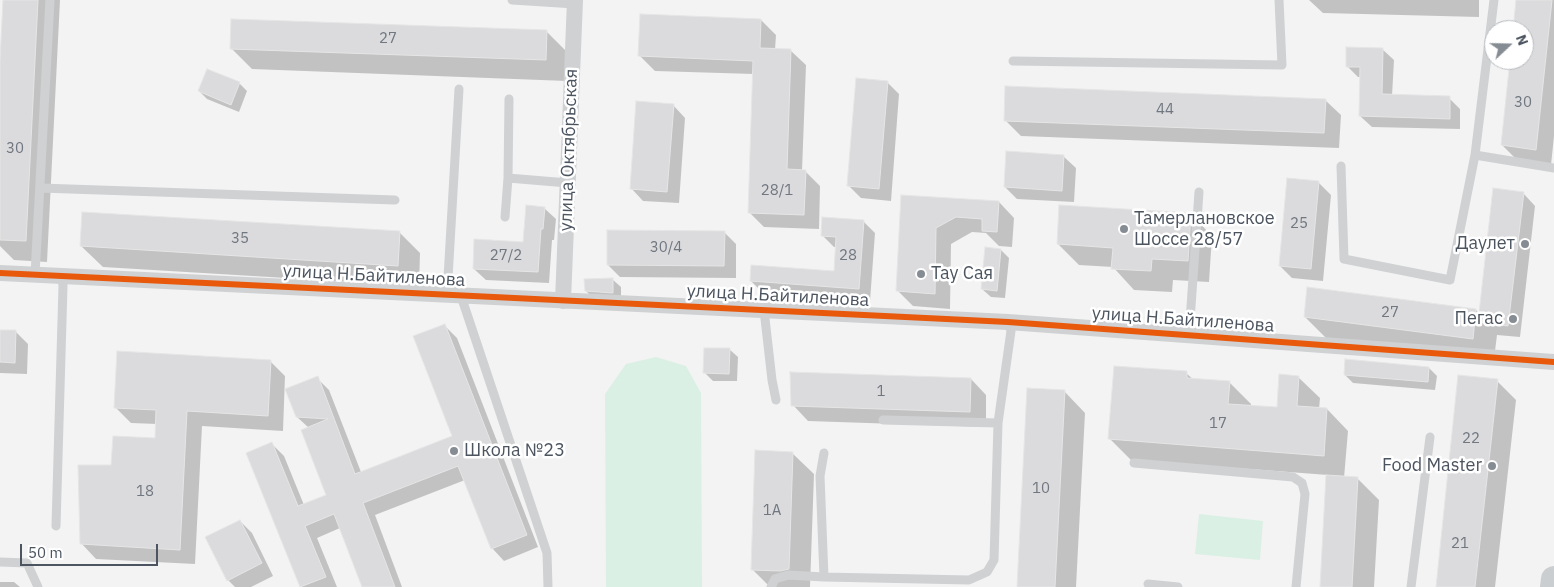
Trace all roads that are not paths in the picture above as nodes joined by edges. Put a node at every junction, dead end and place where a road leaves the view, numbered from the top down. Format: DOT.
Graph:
graph roads {
  1 [pos="50,0"];
  2 [pos="512,0"];
  3 [pos="1279,0"];
  4 [pos="1494,0"];
  5 [pos="575,2"];
  6 [pos="1013,61"];
  7 [pos="459,89"];
  8 [pos="509,98"];
  9 [pos="1476,155"];
  10 [pos="1341,166"];
  11 [pos="1554,168"];
  12 [pos="508,178"];
  13 [pos="568,183"];
  14 [pos="40,188"];
  15 [pos="1199,192"];
  16 [pos="395,200"];
  17 [pos="504,217"];
  18 [pos="0,273"];
  19 [pos="35,275"];
  20 [pos="62,276"];
  21 [pos="454,295"];
  22 [pos="563,301"];
  23 [pos="764,310"];
  24 [pos="1008,322"];
  25 [pos="1189,335"];
  26 [pos="1554,362"];
  27 [pos="776,400"];
  28 [pos="883,420"];
  29 [pos="998,423"];
  30 [pos="1430,437"];
  31 [pos="824,453"];
  32 [pos="1134,463"];
  33 [pos="56,526"];
  34 [pos="0,562"];
  35 [pos="824,577"];
  36 [pos="1554,580"];
  37 [pos="1148,584"];
  38 [pos="38,587"];
  39 [pos="548,587"];
  40 [pos="771,587"];
  41 [pos="1178,587"];
  42 [pos="1296,587"];
  43 [pos="1410,587"];
  44 [pos="1553,587"];
  1 -- 14 [label="lane"];
  2 -- 5 [label="lane"];
  3 -- 6 [label="lane"];
  4 -- 9 [label="lane"];
  5 -- 13 [label="street, улица Октябрьская"];
  7 -- 21 [label="lane"];
  8 -- 12 [label="lane"];
  9 -- 10 [label="lane"];
  9 -- 11 [label="lane"];
  12 -- 13 [label="lane"];
  12 -- 17 [label="lane"];
  13 -- 22 [label="street, улица Октябрьская"];
  14 -- 16 [label="lane"];
  14 -- 19 [label="lane"];
  15 -- 25 [label="lane"];
  18 -- 19 [label="street, улица Н.Байтиленова"];
  19 -- 20 [label="street, улица Н.Байтиленова"];
  20 -- 21 [label="street, улица Н.Байтиленова"];
  20 -- 33 [label="lane"];
  21 -- 22 [label="street, улица Н.Байтиленова"];
  21 -- 39 [label="lane"];
  22 -- 23 [label="street, улица Н.Байтиленова"];
  23 -- 24 [label="street, улица Н.Байтиленова"];
  23 -- 27 [label="lane"];
  24 -- 25 [label="street, улица Н.Байтиленова"];
  24 -- 29 [label="lane"];
  25 -- 26 [label="street, улица Н.Байтиленова"];
  28 -- 29 [label="lane"];
  29 -- 35 [label="lane"];
  30 -- 43 [label="lane"];
  31 -- 35 [label="lane"];
  32 -- 42 [label="lane"];
  34 -- 38 [label="lane"];
  35 -- 40 [label="lane"];
  36 -- 44 [label="main road"];
  37 -- 41 [label="lane"];
}
